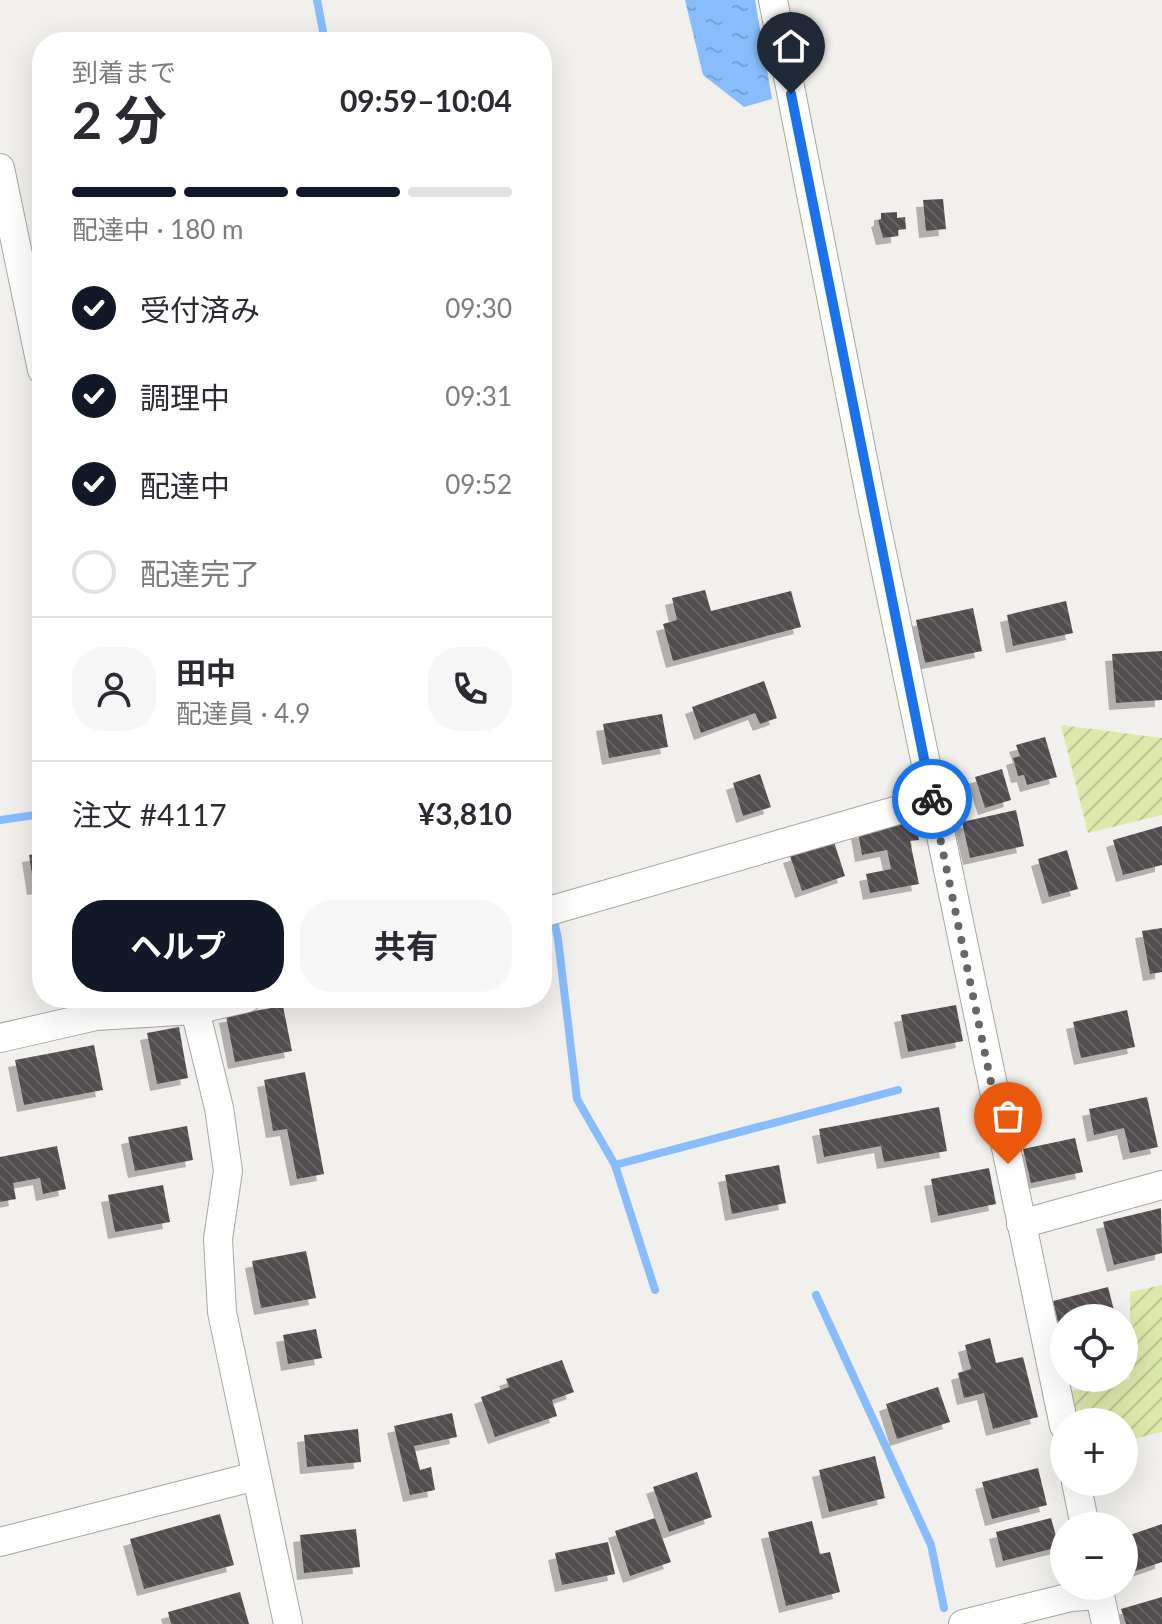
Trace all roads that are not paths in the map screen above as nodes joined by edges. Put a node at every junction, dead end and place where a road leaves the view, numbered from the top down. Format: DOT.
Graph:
graph roads {
  1 [pos="773,0"];
  2 [pos="0,168"];
  3 [pos="32,322"];
  4 [pos="933,800"];
  5 [pos="552,910"];
  6 [pos="93,1008"];
  7 [pos="129,1008"];
  8 [pos="204,1008"];
  9 [pos="195,1010"];
  10 [pos="0,1038"];
  11 [pos="1162,1185"];
  12 [pos="1021,1224"];
  13 [pos="1060,1408"];
  14 [pos="256,1476"];
  15 [pos="0,1542"];
  16 [pos="1059,1600"];
  17 [pos="1101,1600"];
  18 [pos="288,1624"];
  19 [pos="963,1624"];
  20 [pos="1106,1624"];
  1 -- 4 [label="street"];
  2 -- 3 [label="street"];
  4 -- 5 [label="street"];
  4 -- 12 [label="street"];
  6 -- 10 [label="street"];
  7 -- 9 [label="street"];
  8 -- 9 [label="street"];
  9 -- 14 [label="street"];
  11 -- 12 [label="street"];
  12 -- 13 [label="street"];
  14 -- 15 [label="street"];
  14 -- 18 [label="street"];
  16 -- 19 [label="street"];
  17 -- 20 [label="street"];
}
